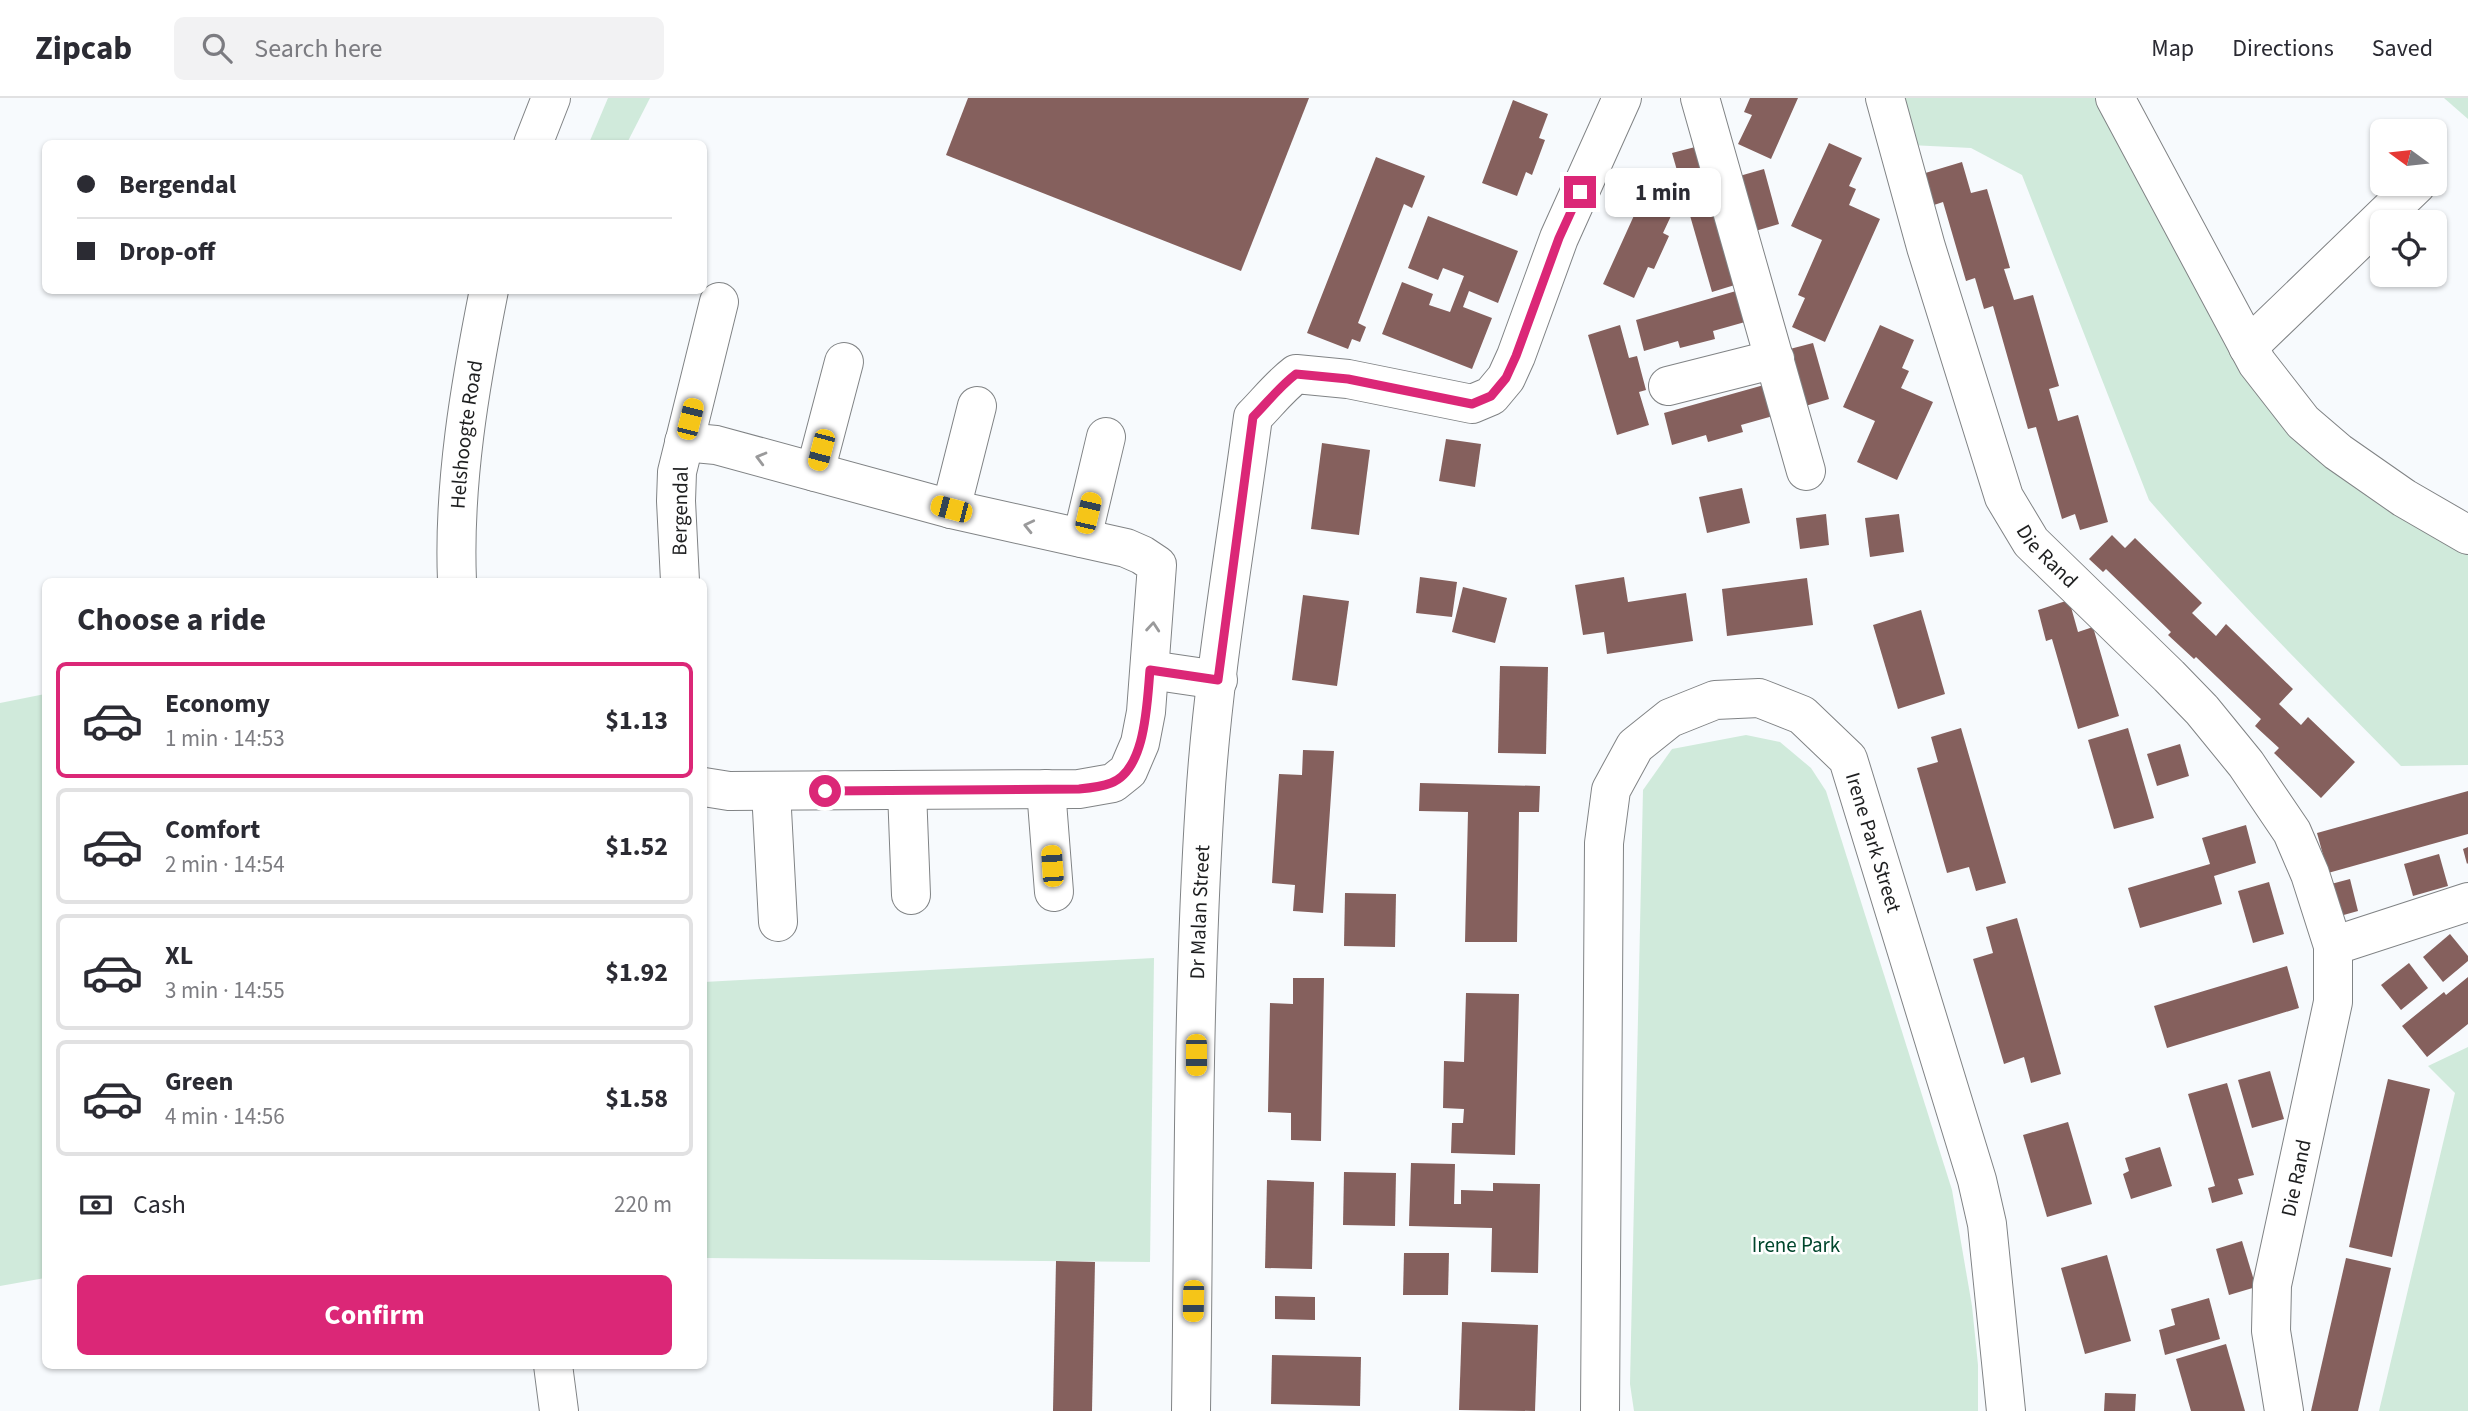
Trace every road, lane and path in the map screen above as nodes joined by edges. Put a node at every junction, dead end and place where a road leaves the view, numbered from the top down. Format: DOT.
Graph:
graph roads {
  1 [pos="551,98"];
  2 [pos="1622,98"];
  3 [pos="1700,98"];
  4 [pos="1885,98"];
  5 [pos="2115,98"];
  6 [pos="535,140"];
  7 [pos="2405,196"];
  8 [pos="488,294"];
  9 [pos="719,302"];
  10 [pos="2248,347"];
  11 [pos="1775,359"];
  12 [pos="844,362"];
  13 [pos="1668,386"];
  14 [pos="977,406"];
  15 [pos="1106,438"];
  16 [pos="684,442"];
  17 [pos="1807,471"];
  18 [pos="815,472"];
  19 [pos="951,509"];
  20 [pos="2468,535"];
  21 [pos="1082,538"];
  22 [pos="457,578"];
  23 [pos="680,578"];
  24 [pos="1150,670"];
  25 [pos="1218,680"];
  26 [pos="707,788"];
  27 [pos="1046,789"];
  28 [pos="771,791"];
  29 [pos="907,791"];
  30 [pos="1054,892"];
  31 [pos="911,895"];
  32 [pos="2468,902"];
  33 [pos="778,922"];
  34 [pos="2333,946"];
  35 [pos="554,1369"];
  36 [pos="559,1411"];
  37 [pos="1191,1411"];
  38 [pos="1600,1411"];
  39 [pos="2006,1411"];
  40 [pos="2284,1411"];
  1 -- 6 [label="street"];
  2 -- 25 [label="street, Dr Malan Street"];
  3 -- 11 [label="street"];
  4 -- 34 [label="street, Die Rand"];
  5 -- 10 [label="street"];
  7 -- 10 [label="street"];
  8 -- 22 [label="street, Helshoogte Road"];
  9 -- 16 [label="street, Bergendal"];
  10 -- 20 [label="street"];
  11 -- 13 [label="street"];
  11 -- 17 [label="street"];
  12 -- 18 [label="street"];
  14 -- 19 [label="street"];
  15 -- 21 [label="street"];
  18 -- 16 [label="street, Bergendal, one-way"];
  16 -- 23 [label="street, Bergendal"];
  18 -- 19 [label="street, Bergendal"];
  21 -- 19 [label="street, Bergendal, one-way"];
  24 -- 21 [label="street, Bergendal, one-way"];
  24 -- 25 [label="street"];
  24 -- 27 [label="street, Bergendal"];
  25 -- 37 [label="street, Dr Malan Street"];
  26 -- 28 [label="street, Bergendal"];
  27 -- 29 [label="street, Bergendal"];
  27 -- 30 [label="street"];
  28 -- 29 [label="street, Bergendal"];
  28 -- 33 [label="street"];
  29 -- 31 [label="street"];
  32 -- 34 [label="street"];
  34 -- 40 [label="street, Die Rand"];
  35 -- 36 [label="street"];
  38 -- 39 [label="street, Irene Park Street"];
}
